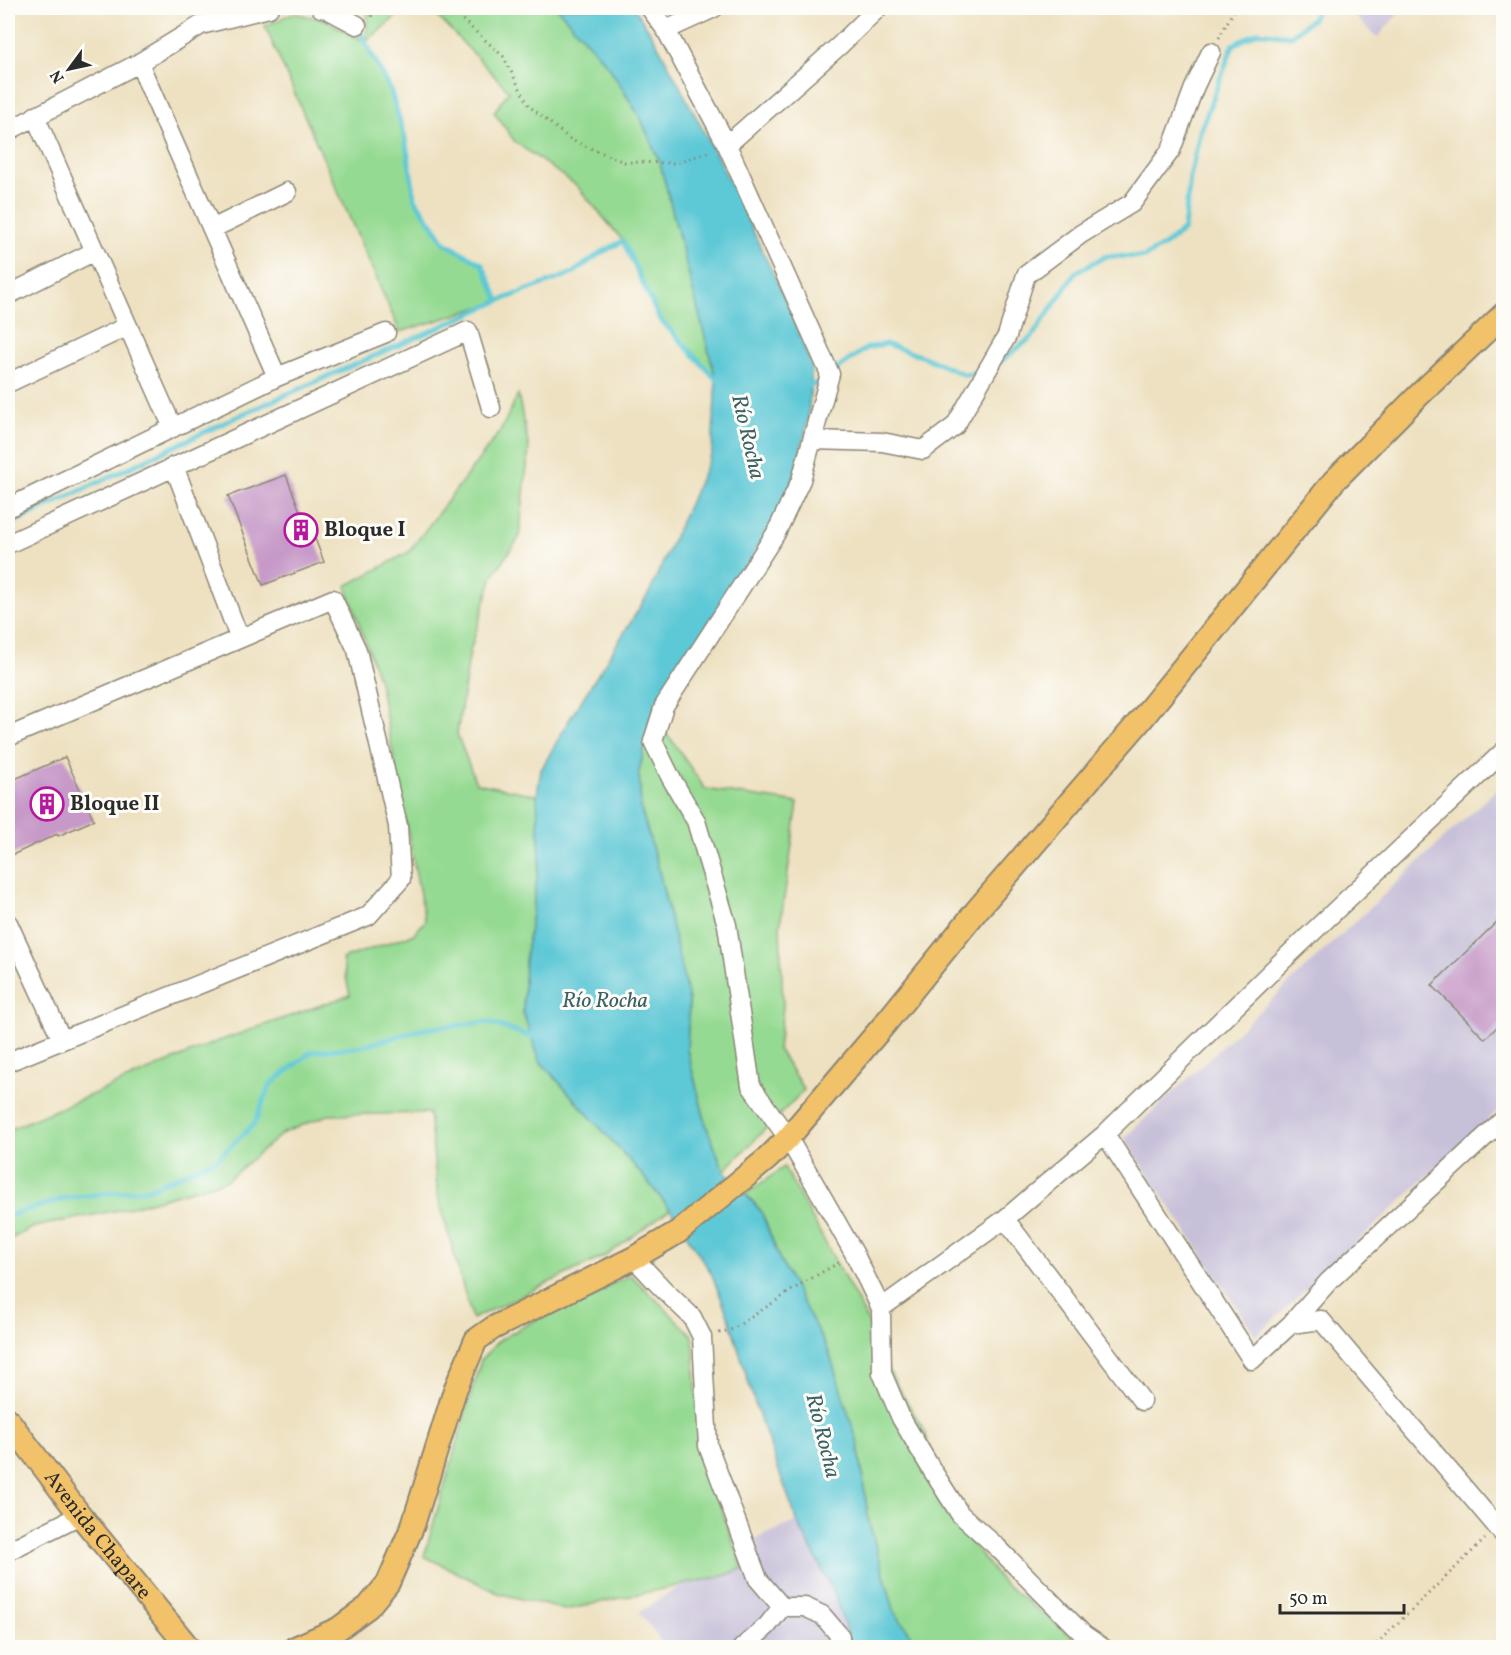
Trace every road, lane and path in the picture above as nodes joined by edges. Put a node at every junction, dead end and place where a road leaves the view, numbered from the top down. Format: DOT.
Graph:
graph roads {
  1 [pos="269,8"];
  2 [pos="321,8"];
  3 [pos="449,8"];
  4 [pos="650,8"];
  5 [pos="714,8"];
  6 [pos="878,8"];
  7 [pos="1235,8"];
  8 [pos="357,26"];
  9 [pos="666,30"];
  10 [pos="1211,52"];
  11 [pos="139,63"];
  12 [pos="35,117"];
  13 [pos="8,131"];
  14 [pos="727,145"];
  15 [pos="287,192"];
  16 [pos="212,229"];
  17 [pos="95,251"];
  18 [pos="8,295"];
  19 [pos="1503,314"];
  20 [pos="128,326"];
  21 [pos="386,333"];
  22 [pos="277,377"];
  23 [pos="8,383"];
  24 [pos="491,408"];
  25 [pos="173,428"];
  26 [pos="812,440"];
  27 [pos="174,466"];
  28 [pos="8,508"];
  29 [pos="8,544"];
  30 [pos="239,637"];
  31 [pos="8,737"];
  32 [pos="1503,751"];
  33 [pos="8,923"];
  34 [pos="62,1040"];
  35 [pos="8,1062"];
  36 [pos="1503,1119"];
  37 [pos="1105,1134"];
  38 [pos="788,1138"];
  39 [pos="1005,1219"];
  40 [pos="854,1253"];
  41 [pos="634,1258"];
  42 [pos="881,1308"];
  43 [pos="1291,1324"];
  44 [pos="733,1329"];
  45 [pos="1142,1401"];
  46 [pos="8,1420"];
  47 [pos="80,1515"];
  48 [pos="1500,1531"];
  49 [pos="8,1551"];
  50 [pos="782,1607"];
  51 [pos="189,1647"];
  52 [pos="295,1647"];
  53 [pos="742,1647"];
  54 [pos="840,1647"];
  55 [pos="1103,1647"];
  56 [pos="1372,1647"];
  1 -- 11 [label="street"];
  2 -- 8 [label="street"];
  3 -- 14 [label="path"];
  4 -- 9 [label="street"];
  5 -- 9 [label="street"];
  6 -- 14 [label="street"];
  7 -- 10 [label="path"];
  9 -- 14 [label="street"];
  10 -- 26 [label="street"];
  11 -- 12 [label="street"];
  11 -- 16 [label="street"];
  12 -- 13 [label="street"];
  12 -- 17 [label="street"];
  14 -- 26 [label="street"];
  15 -- 16 [label="street"];
  16 -- 22 [label="street"];
  17 -- 18 [label="street"];
  17 -- 20 [label="street"];
  19 -- 38 [label="main road"];
  20 -- 23 [label="street"];
  20 -- 25 [label="street"];
  21 -- 22 [label="street"];
  22 -- 25 [label="street"];
  24 -- 27 [label="street"];
  25 -- 28 [label="street"];
  26 -- 38 [label="street"];
  27 -- 29 [label="street"];
  27 -- 30 [label="street"];
  30 -- 31 [label="street"];
  30 -- 34 [label="street"];
  32 -- 37 [label="street"];
  33 -- 34 [label="street"];
  34 -- 35 [label="street"];
  36 -- 43 [label="street"];
  37 -- 39 [label="street"];
  37 -- 43 [label="street"];
  38 -- 40 [label="street"];
  38 -- 41 [label="main road"];
  39 -- 42 [label="street"];
  39 -- 45 [label="street"];
  40 -- 42 [label="street"];
  40 -- 44 [label="path"];
  41 -- 50 [label="street"];
  41 -- 52 [label="main road"];
  42 -- 55 [label="street"];
  43 -- 48 [label="street"];
  46 -- 47 [label="main road, Avenida Chapare"];
  47 -- 49 [label="street"];
  47 -- 51 [label="main road, Avenida Chapare"];
  48 -- 56 [label="path"];
  50 -- 53 [label="street"];
  50 -- 54 [label="street"];
}
